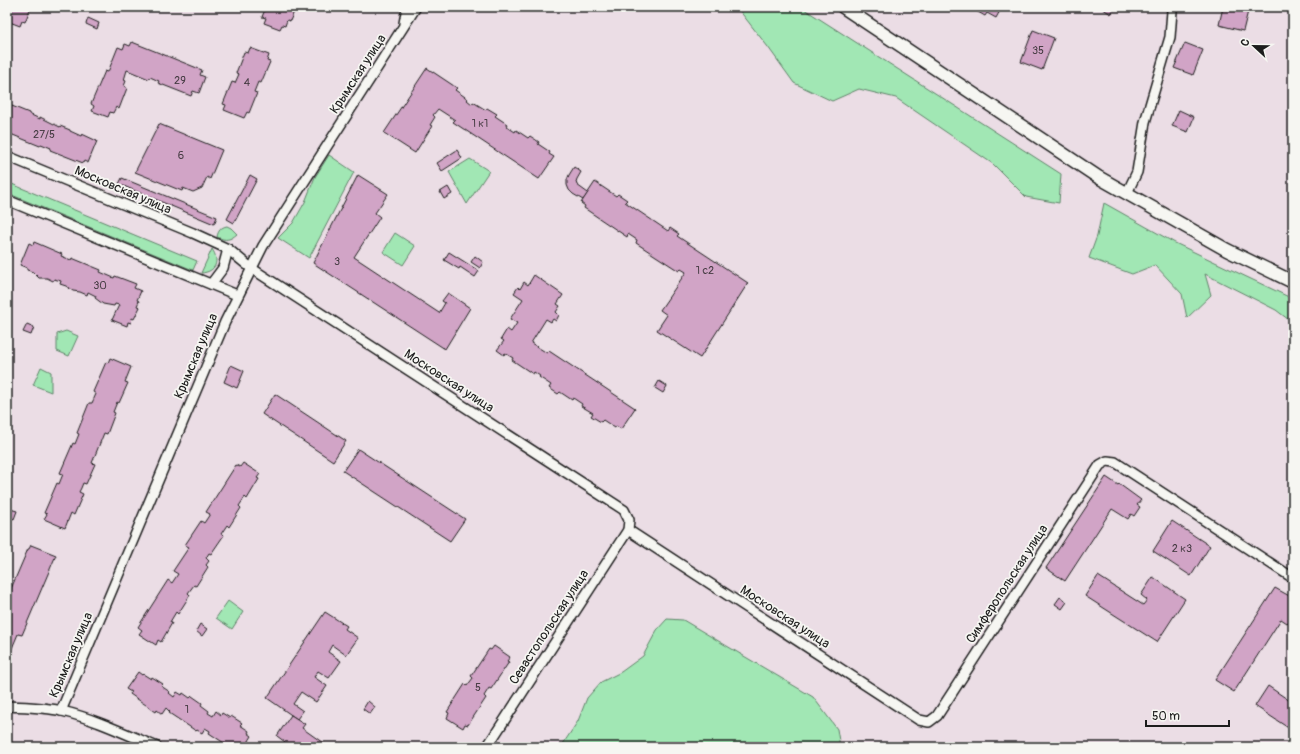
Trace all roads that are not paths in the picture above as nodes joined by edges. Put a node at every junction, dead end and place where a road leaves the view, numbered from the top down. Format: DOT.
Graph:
graph roads {
  1 [pos="407,7"];
  2 [pos="416,7"];
  3 [pos="843,7"];
  4 [pos="1171,7"];
  5 [pos="399,35"];
  6 [pos="7,156"];
  7 [pos="1127,193"];
  8 [pos="7,200"];
  9 [pos="228,249"];
  10 [pos="251,268"];
  11 [pos="1293,282"];
  12 [pos="211,284"];
  13 [pos="237,294"];
  14 [pos="629,520"];
  15 [pos="628,530"];
  16 [pos="1293,578"];
  17 [pos="7,706"];
  18 [pos="61,711"];
  19 [pos="929,722"];
  20 [pos="157,747"];
  21 [pos="487,747"];
  1 -- 5 [label="street, Крымская улица"];
  2 -- 5 [label="street, Крымская улица"];
  3 -- 7 [label="main road"];
  4 -- 7 [label="street"];
  5 -- 10 [label="street, Крымская улица"];
  6 -- 9 [label="street, Московская улица"];
  7 -- 11 [label="main road"];
  8 -- 12 [label="street"];
  9 -- 10 [label="street, Московская улица"];
  9 -- 12 [label="street"];
  10 -- 13 [label="street, Крымская улица"];
  10 -- 14 [label="street, Московская улица"];
  12 -- 13 [label="street"];
  13 -- 18 [label="street, Крымская улица"];
  14 -- 15 [label="street, Севастопольская улица"];
  15 -- 19 [label="street, Московская улица"];
  15 -- 21 [label="street, Севастопольская улица"];
  16 -- 19 [label="street, Симферопольская улица"];
  17 -- 18 [label="street"];
  18 -- 20 [label="street"];
}
